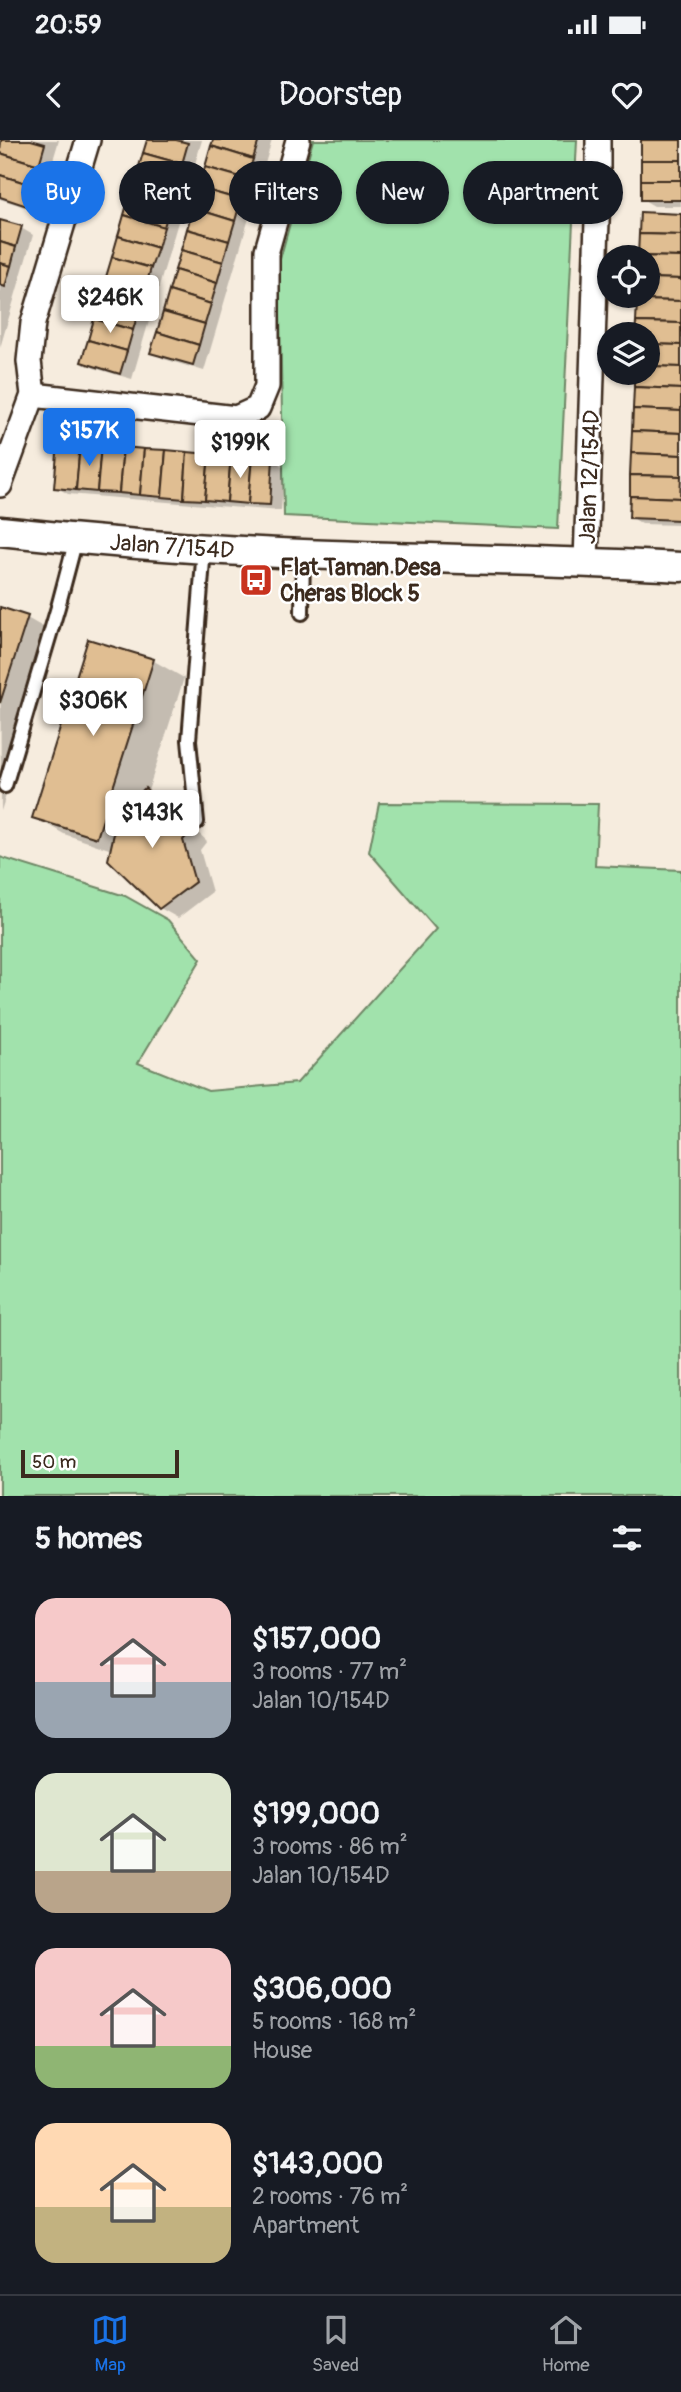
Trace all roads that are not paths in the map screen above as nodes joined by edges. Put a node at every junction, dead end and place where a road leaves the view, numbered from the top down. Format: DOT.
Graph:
graph roads {
  1 [pos="88,140"];
  2 [pos="298,140"];
  3 [pos="598,140"];
  4 [pos="33,395"];
  5 [pos="0,485"];
  6 [pos="0,531"];
  7 [pos="76,539"];
  8 [pos="204,548"];
  9 [pos="303,554"];
  10 [pos="586,562"];
  11 [pos="681,567"];
  12 [pos="302,613"];
  13 [pos="5,786"];
  14 [pos="197,822"];
  1 -- 4 [label="street"];
  2 -- 4 [label="street"];
  3 -- 10 [label="street, Jalan 12/154D"];
  4 -- 5 [label="street"];
  6 -- 7 [label="street, Jalan 7/154D"];
  7 -- 8 [label="street, Jalan 7/154D"];
  7 -- 13 [label="lane"];
  8 -- 9 [label="street, Jalan 7/154D"];
  8 -- 14 [label="lane"];
  9 -- 10 [label="street, Jalan 7/154D"];
  9 -- 12 [label="lane"];
  10 -- 11 [label="street, Jalan 7/154D"];
}
